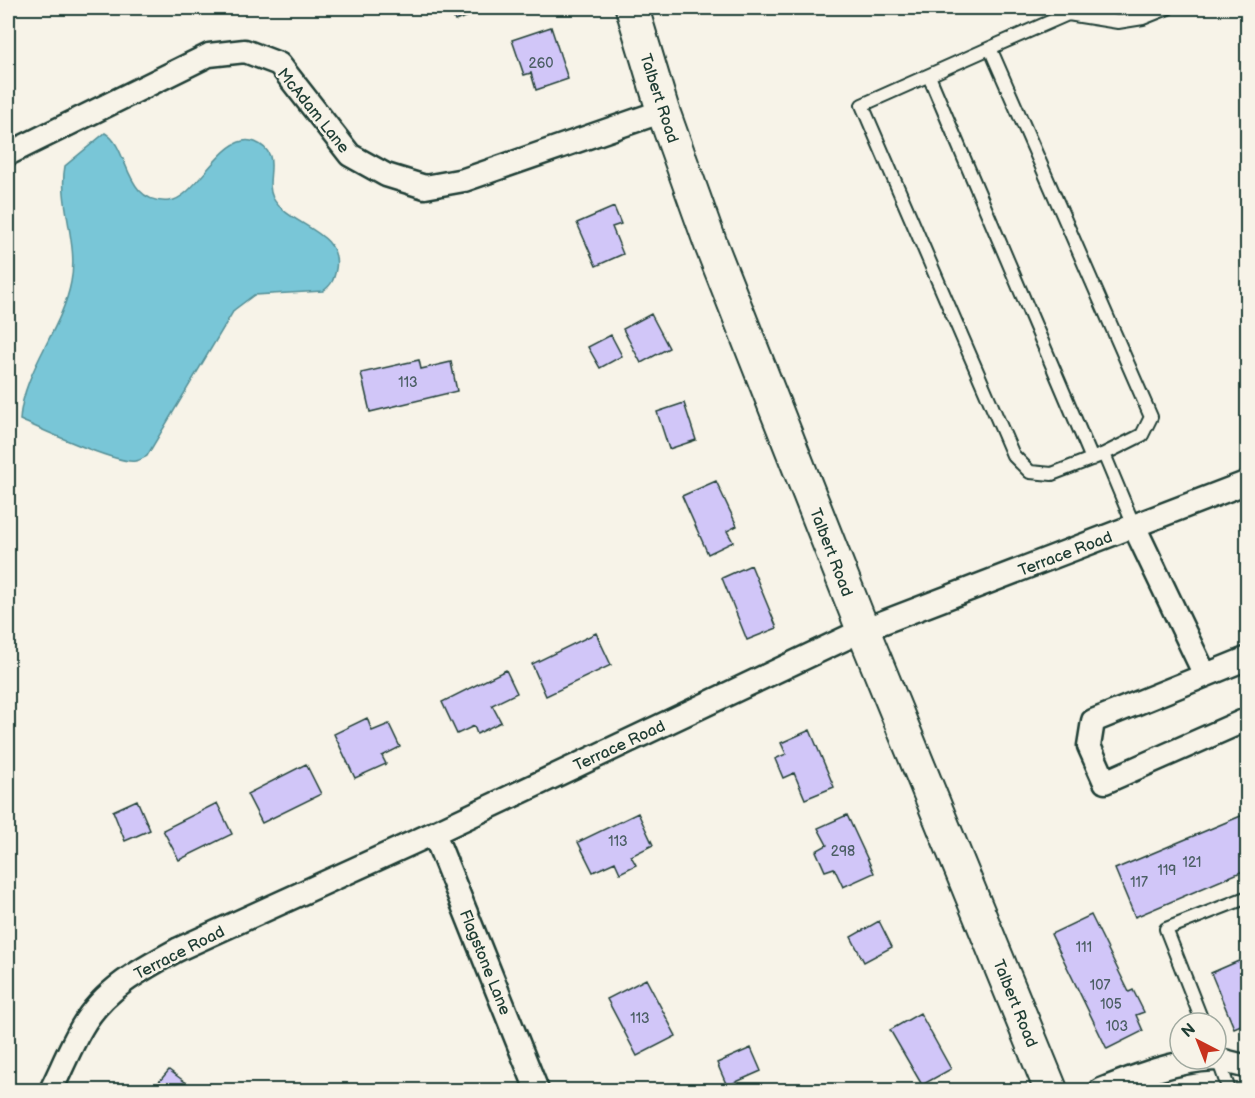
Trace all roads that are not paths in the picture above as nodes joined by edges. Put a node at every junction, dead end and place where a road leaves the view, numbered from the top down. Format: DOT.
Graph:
graph roads {
  1 [pos="632,8"];
  2 [pos="1168,8"];
  3 [pos="1148,11"];
  4 [pos="990,48"];
  5 [pos="929,76"];
  6 [pos="663,111"];
  7 [pos="8,154"];
  8 [pos="1098,456"];
  9 [pos="1248,482"];
  10 [pos="1134,526"];
  11 [pos="863,630"];
  12 [pos="1248,657"];
  13 [pos="1204,675"];
  14 [pos="1248,718"];
  15 [pos="434,833"];
  16 [pos="1248,897"];
  17 [pos="1198,1011"];
  18 [pos="1228,1061"];
  19 [pos="1168,1067"];
  20 [pos="1248,1067"];
  21 [pos="1221,1071"];
  22 [pos="51,1090"];
  23 [pos="537,1090"];
  24 [pos="1051,1090"];
  25 [pos="1101,1090"];
  26 [pos="1229,1090"];
  1 -- 6 [label="street, Talbert Road"];
  2 -- 3 [label="lane"];
  3 -- 4 [label="lane"];
  4 -- 5 [label="lane"];
  4 -- 8 [label="lane"];
  5 -- 8 [label="lane"];
  5 -- 8 [label="lane"];
  6 -- 7 [label="street, McAdam Lane"];
  6 -- 11 [label="street, Talbert Road"];
  8 -- 10 [label="lane"];
  9 -- 10 [label="street, Terrace Road"];
  10 -- 11 [label="street, Terrace Road"];
  10 -- 13 [label="street"];
  11 -- 15 [label="street, Terrace Road"];
  11 -- 24 [label="street, Talbert Road"];
  12 -- 13 [label="street"];
  13 -- 14 [label="street"];
  15 -- 22 [label="street, Terrace Road"];
  15 -- 23 [label="street, Flagstone Lane"];
  16 -- 17 [label="lane"];
  18 -- 20 [label="street"];
  19 -- 25 [label="street"];
  21 -- 26 [label="lane"];
}
